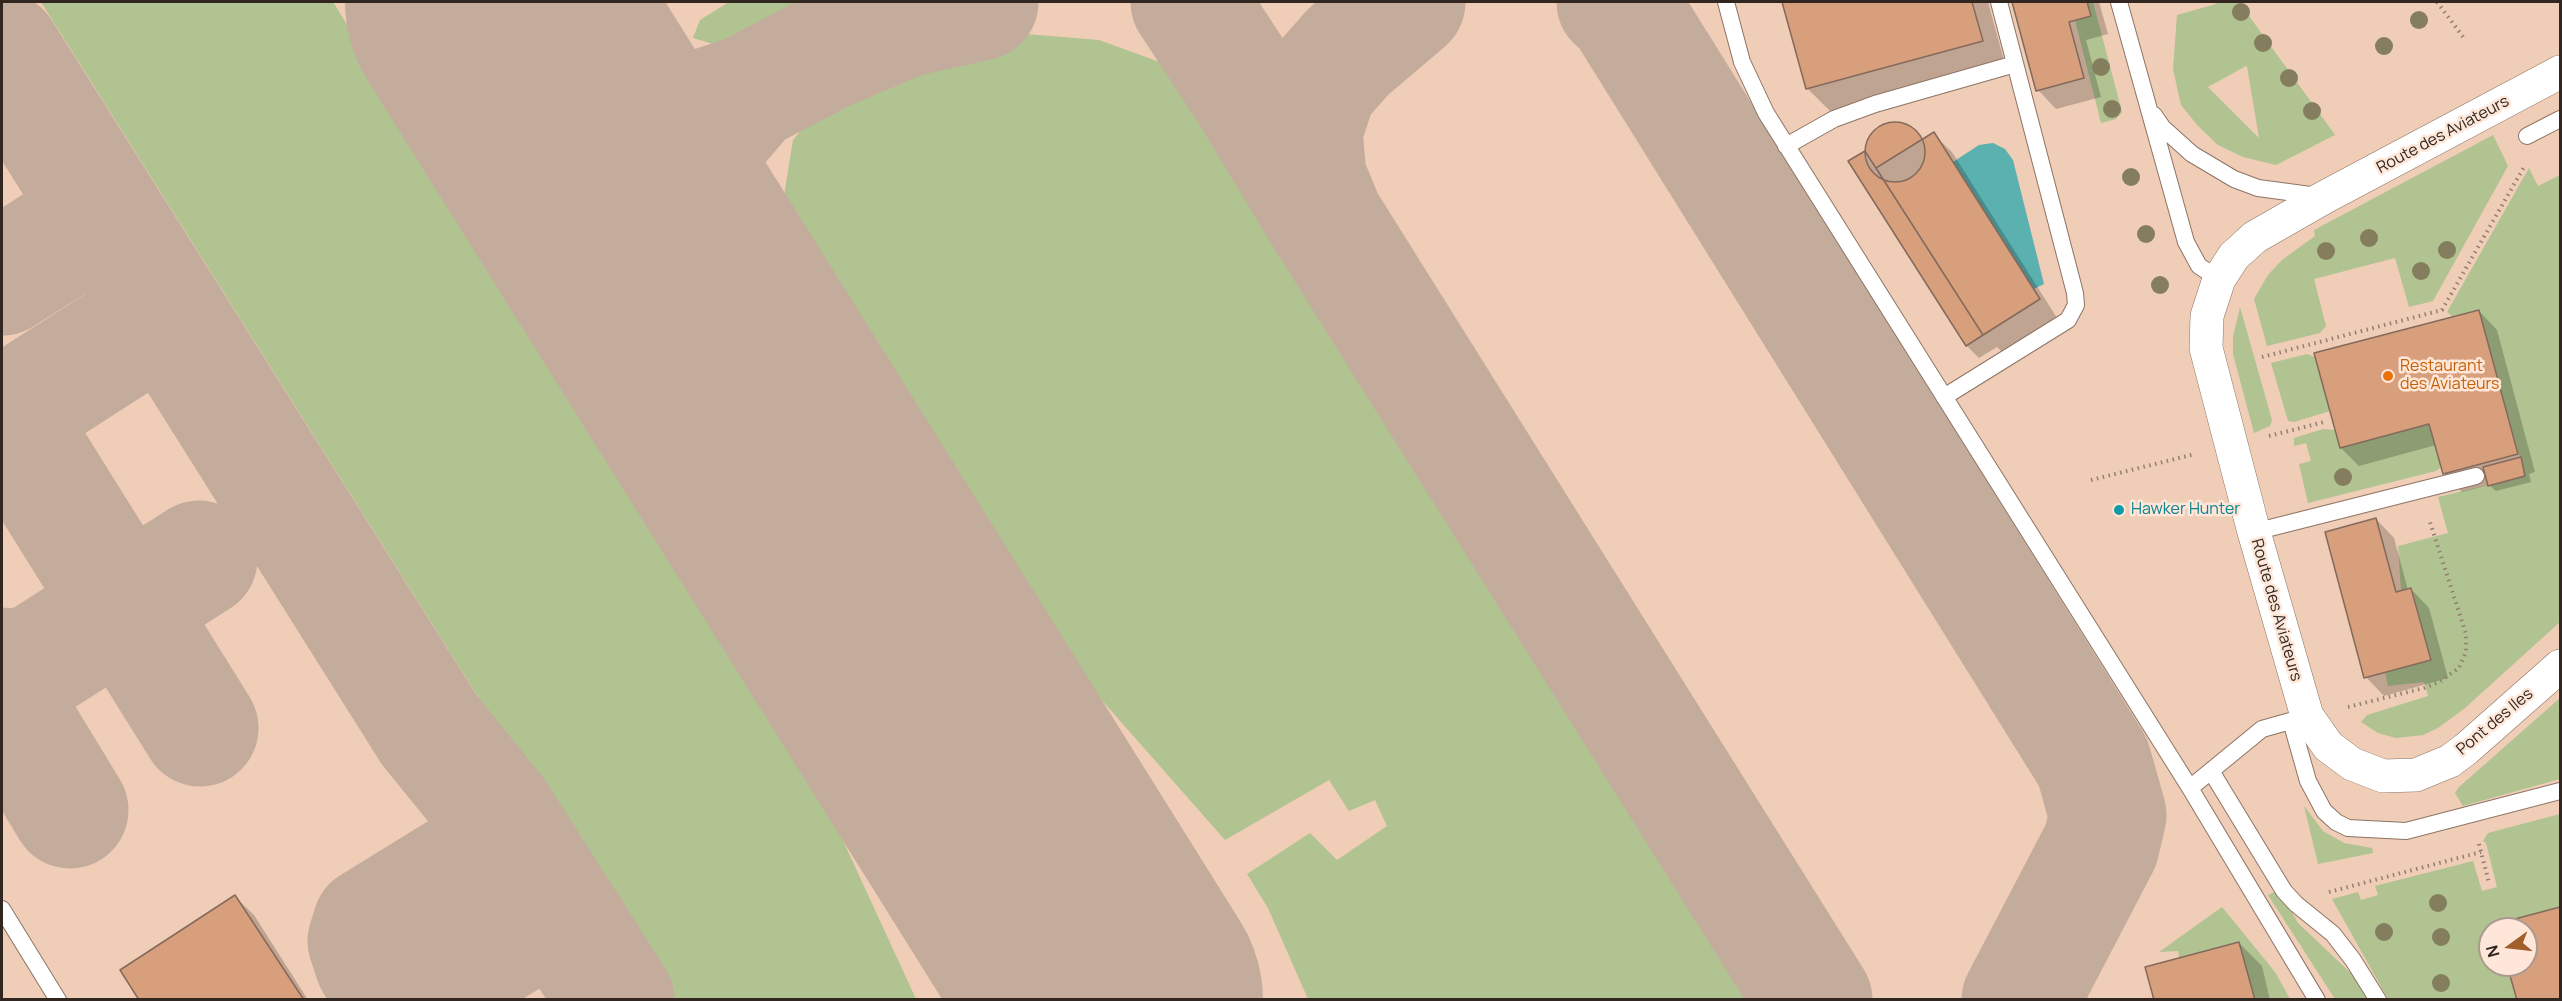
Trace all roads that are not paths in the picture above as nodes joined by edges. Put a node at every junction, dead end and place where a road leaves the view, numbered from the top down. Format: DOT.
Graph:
graph roads {
  1 [pos="1726,2"];
  2 [pos="1999,2"];
  3 [pos="2119,2"];
  4 [pos="2015,64"];
  5 [pos="2560,72"];
  6 [pos="2147,105"];
  7 [pos="2560,119"];
  8 [pos="2527,136"];
  9 [pos="1786,146"];
  10 [pos="2325,197"];
  11 [pos="2219,279"];
  12 [pos="1944,397"];
  13 [pos="2476,476"];
  14 [pos="2254,532"];
  15 [pos="2560,666"];
  16 [pos="2299,718"];
  17 [pos="2211,771"];
  18 [pos="2190,788"];
  19 [pos="2560,791"];
  20 [pos="2,909"];
  21 [pos="58,999"];
  22 [pos="2318,999"];
  23 [pos="2378,999"];
  1 -- 9 [label="lane"];
  2 -- 4 [label="lane"];
  3 -- 6 [label="lane"];
  4 -- 9 [label="lane"];
  4 -- 12 [label="lane"];
  5 -- 10 [label="street, Route des Aviateurs"];
  6 -- 10 [label="lane"];
  6 -- 11 [label="lane"];
  7 -- 8 [label="lane"];
  9 -- 12 [label="lane"];
  10 -- 11 [label="street, Route des Aviateurs"];
  11 -- 14 [label="street, Route des Aviateurs"];
  12 -- 18 [label="lane"];
  13 -- 14 [label="lane"];
  14 -- 16 [label="street, Route des Aviateurs"];
  15 -- 16 [label="street, Pont des Iles"];
  16 -- 17 [label="lane"];
  16 -- 19 [label="lane, Route des Aviateurs"];
  17 -- 18 [label="lane"];
  17 -- 23 [label="lane"];
  18 -- 22 [label="lane"];
  20 -- 21 [label="lane"];
}
